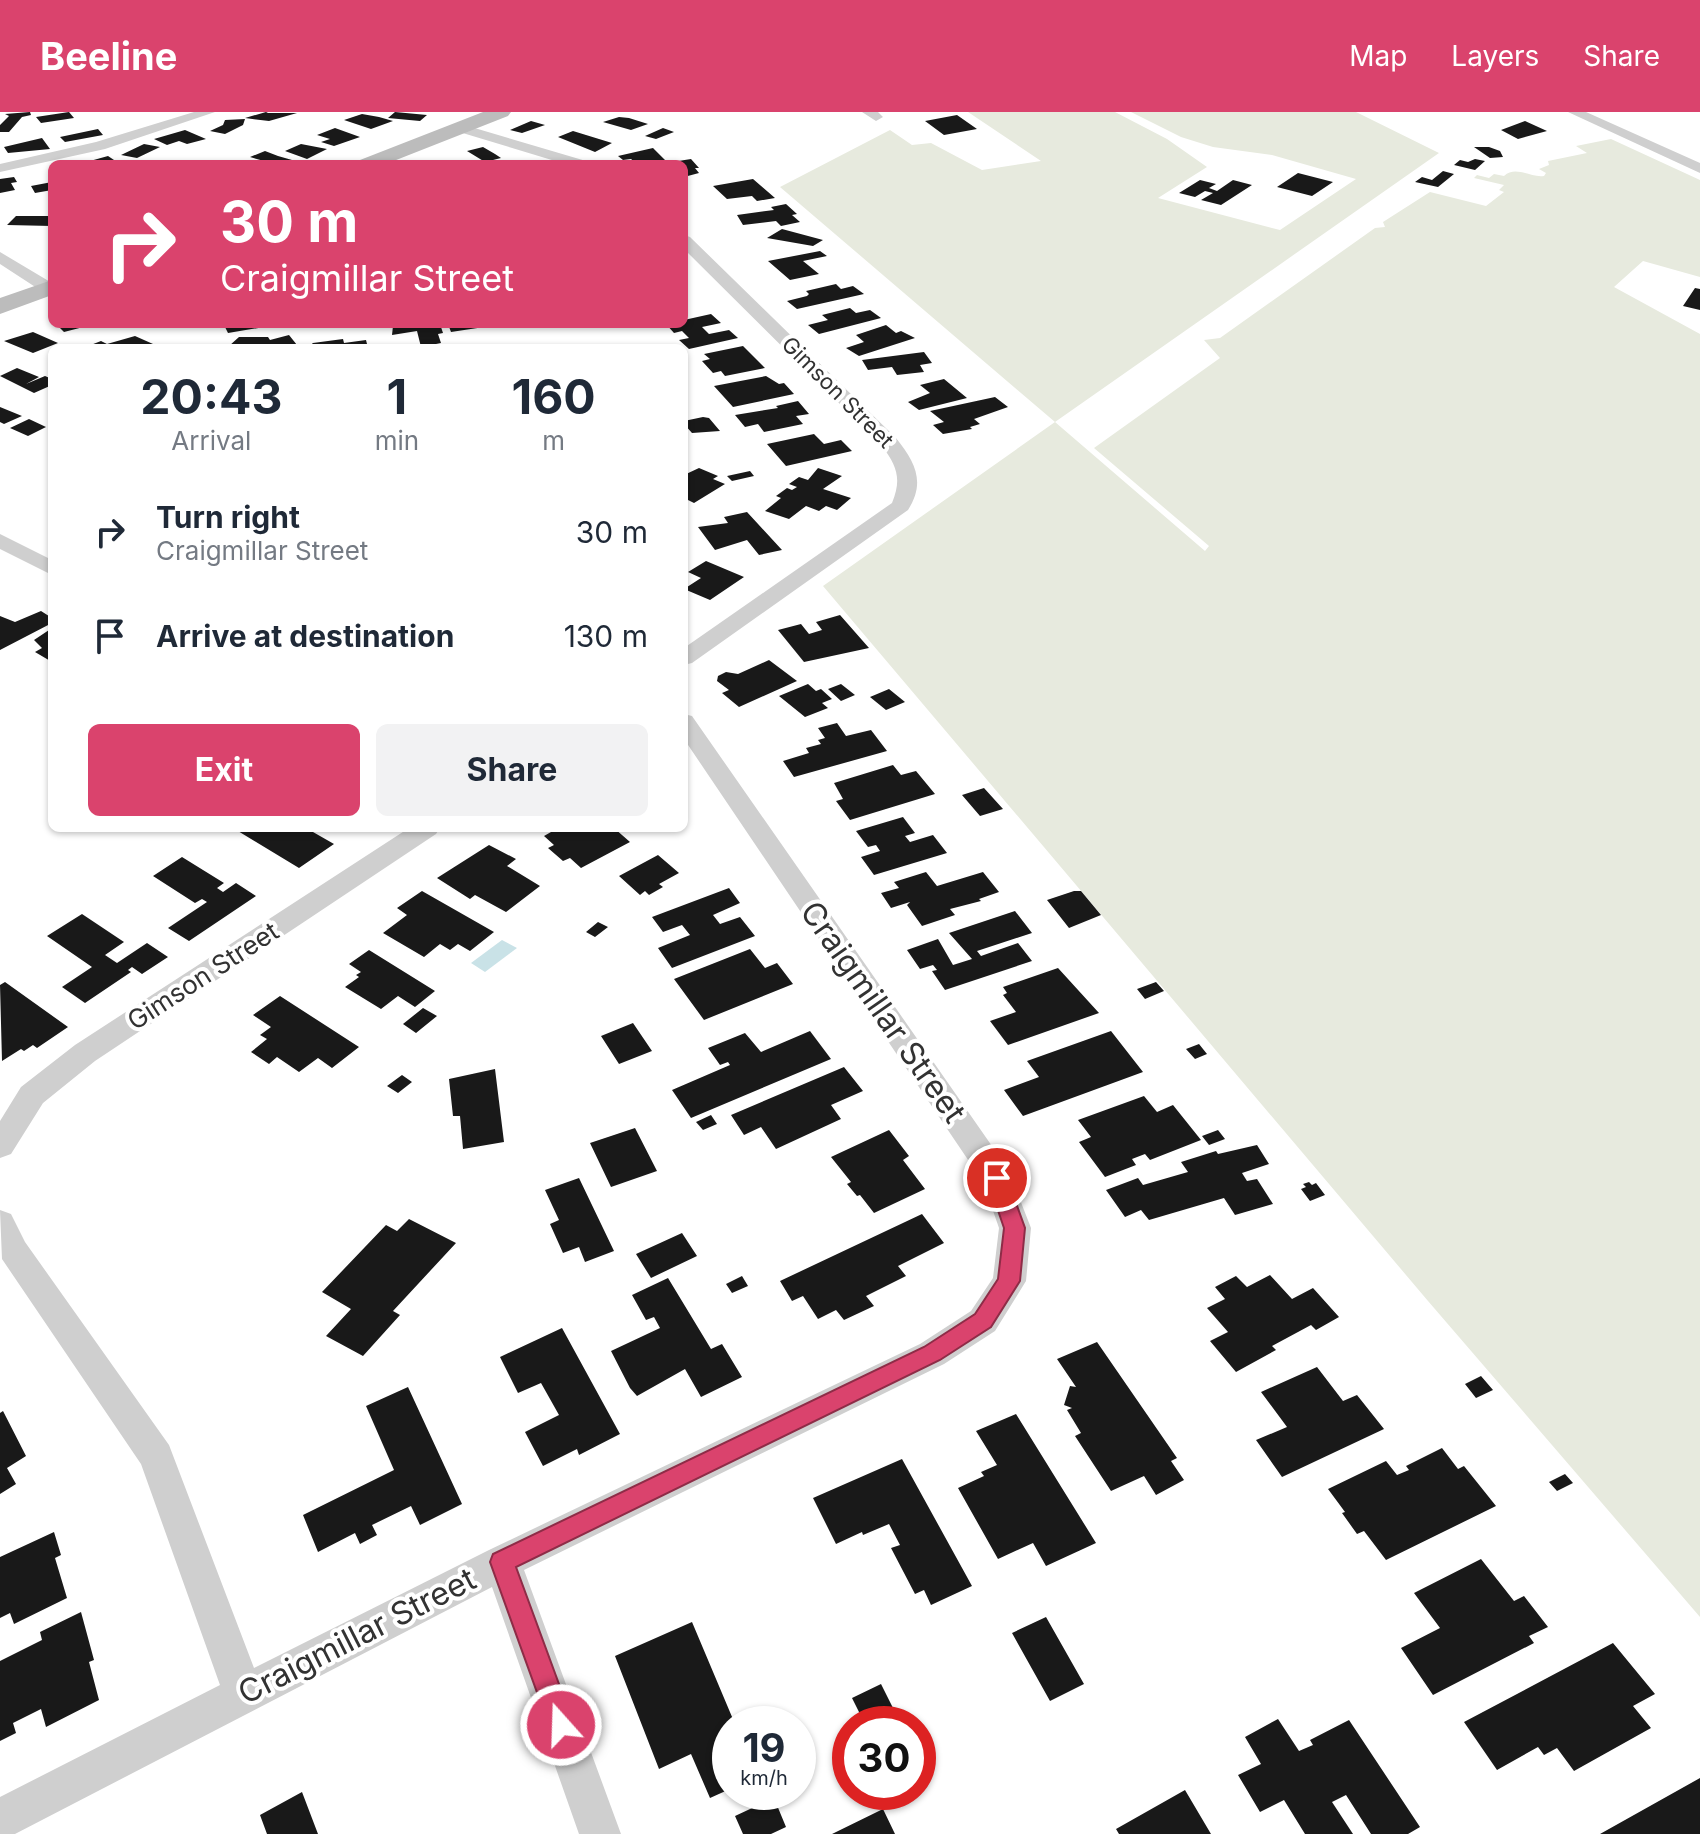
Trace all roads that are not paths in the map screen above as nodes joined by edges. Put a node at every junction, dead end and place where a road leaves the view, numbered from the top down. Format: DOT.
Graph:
graph roads {
  1 [pos="208,112"];
  2 [pos="501,112"];
  3 [pos="1575,112"];
  4 [pos="461,128"];
  5 [pos="377,160"];
  6 [pos="568,160"];
  7 [pos="0,168"];
  8 [pos="1700,169"];
  9 [pos="688,244"];
  10 [pos="0,257"];
  11 [pos="48,286"];
  12 [pos="48,288"];
  13 [pos="0,307"];
  14 [pos="0,540"];
  15 [pos="48,567"];
  16 [pos="688,655"];
  17 [pos="688,727"];
  18 [pos="421,832"];
  19 [pos="0,1146"];
  20 [pos="0,1223"];
  21 [pos="502,1562"];
  22 [pos="243,1693"];
  23 [pos="0,1819"];
  24 [pos="600,1834"];
  1 -- 7 [label="street"];
  2 -- 4 [label="street"];
  3 -- 8 [label="street"];
  4 -- 5 [label="street"];
  4 -- 6 [label="street"];
  9 -- 16 [label="street, Gimson Street"];
  10 -- 11 [label="street"];
  12 -- 13 [label="street"];
  14 -- 15 [label="street"];
  17 -- 21 [label="street, Craigmillar Street"];
  18 -- 19 [label="street, Gimson Street"];
  20 -- 22 [label="street"];
  21 -- 22 [label="street, Craigmillar Street"];
  21 -- 24 [label="street"];
  22 -- 23 [label="street, Craigmillar Street"];
}
